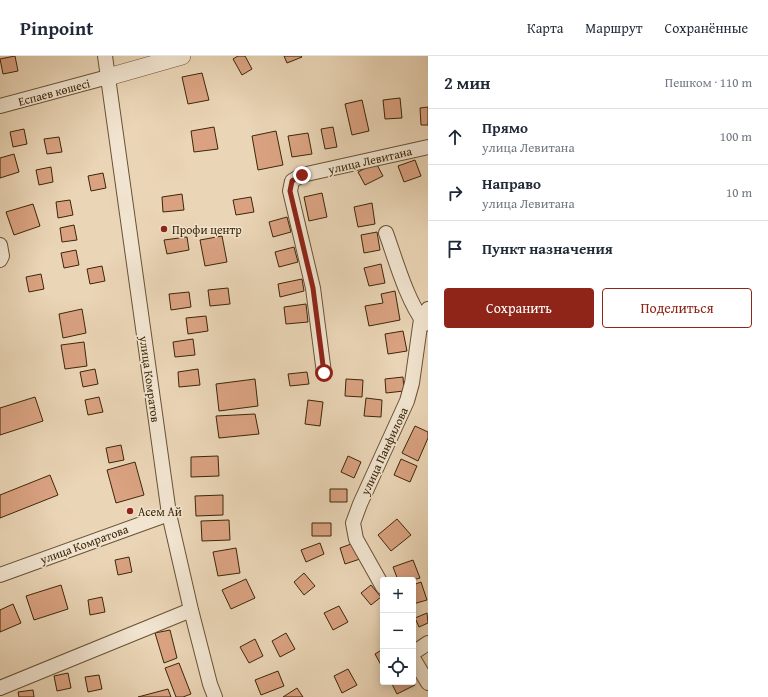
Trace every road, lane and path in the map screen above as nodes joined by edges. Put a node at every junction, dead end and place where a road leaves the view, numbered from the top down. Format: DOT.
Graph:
graph roads {
  1 [pos="105,56"];
  2 [pos="182,56"];
  3 [pos="108,78"];
  4 [pos="0,106"];
  5 [pos="428,147"];
  6 [pos="386,233"];
  7 [pos="0,245"];
  8 [pos="0,260"];
  9 [pos="426,319"];
  10 [pos="324,373"];
  11 [pos="169,514"];
  12 [pos="0,575"];
  13 [pos="380,582"];
  14 [pos="191,610"];
  15 [pos="428,643"];
  16 [pos="416,651"];
  17 [pos="416,663"];
  18 [pos="428,683"];
  19 [pos="0,688"];
  20 [pos="215,697"];
  1 -- 3 [label="street, улица Комратов"];
  2 -- 3 [label="street"];
  3 -- 4 [label="street, Еспаев көшесі"];
  3 -- 11 [label="street, улица Комратов"];
  5 -- 10 [label="street, улица Левитана"];
  6 -- 9 [label="street"];
  7 -- 8 [label="street"];
  9 -- 13 [label="street, улица Панфилова"];
  11 -- 12 [label="street, улица Комратова"];
  11 -- 14 [label="street, улица Комратов"];
  14 -- 19 [label="street"];
  14 -- 20 [label="street, улица Комратов"];
  15 -- 16 [label="street"];
  17 -- 18 [label="street"];
}
